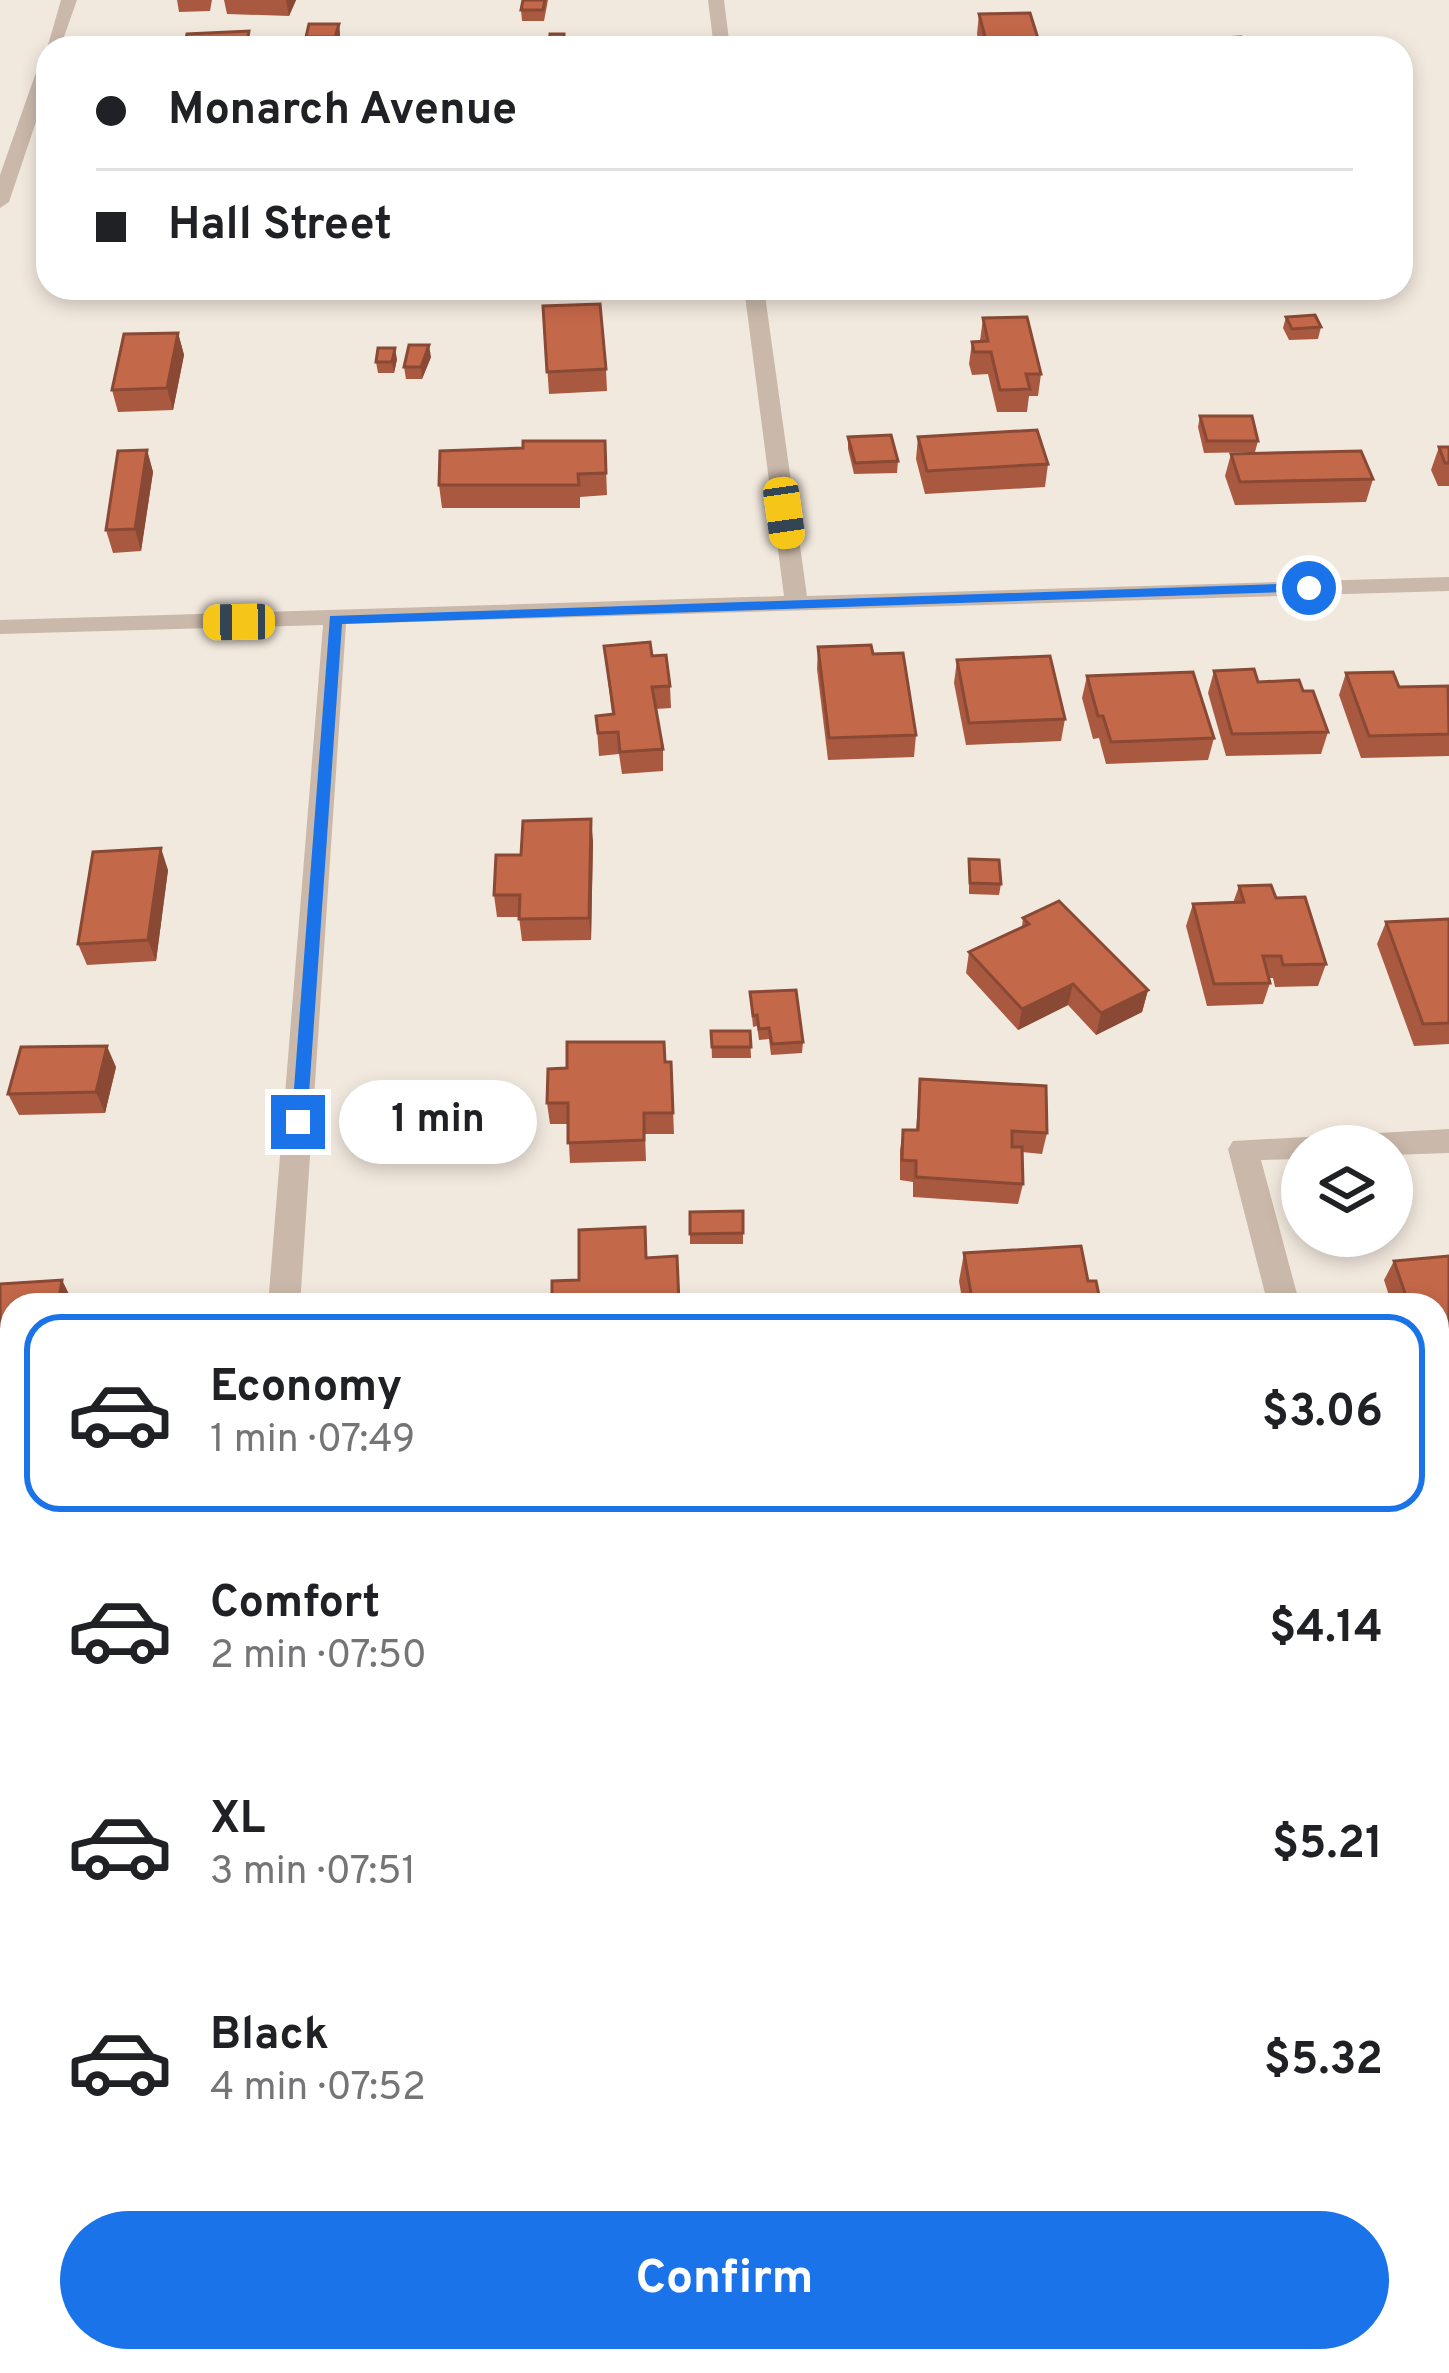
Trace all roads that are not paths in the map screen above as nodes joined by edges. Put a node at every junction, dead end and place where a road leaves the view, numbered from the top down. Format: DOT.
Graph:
graph roads {
  1 [pos="69,0"];
  2 [pos="716,0"];
  3 [pos="56,36"];
  4 [pos="720,36"];
  5 [pos="36,96"];
  6 [pos="0,202"];
  7 [pos="756,300"];
  8 [pos="1449,584"];
  9 [pos="796,603"];
  10 [pos="335,620"];
  11 [pos="0,627"];
  12 [pos="1449,1141"];
  13 [pos="1413,1142"];
  14 [pos="1281,1148"];
  15 [pos="285,1293"];
  16 [pos="1281,1293"];
  1 -- 3 [label="street"];
  2 -- 4 [label="street"];
  5 -- 6 [label="street"];
  7 -- 9 [label="street"];
  8 -- 9 [label="street"];
  9 -- 10 [label="street"];
  10 -- 11 [label="street"];
  10 -- 15 [label="street"];
  12 -- 13 [label="street"];
  14 -- 16 [label="street"];
}
